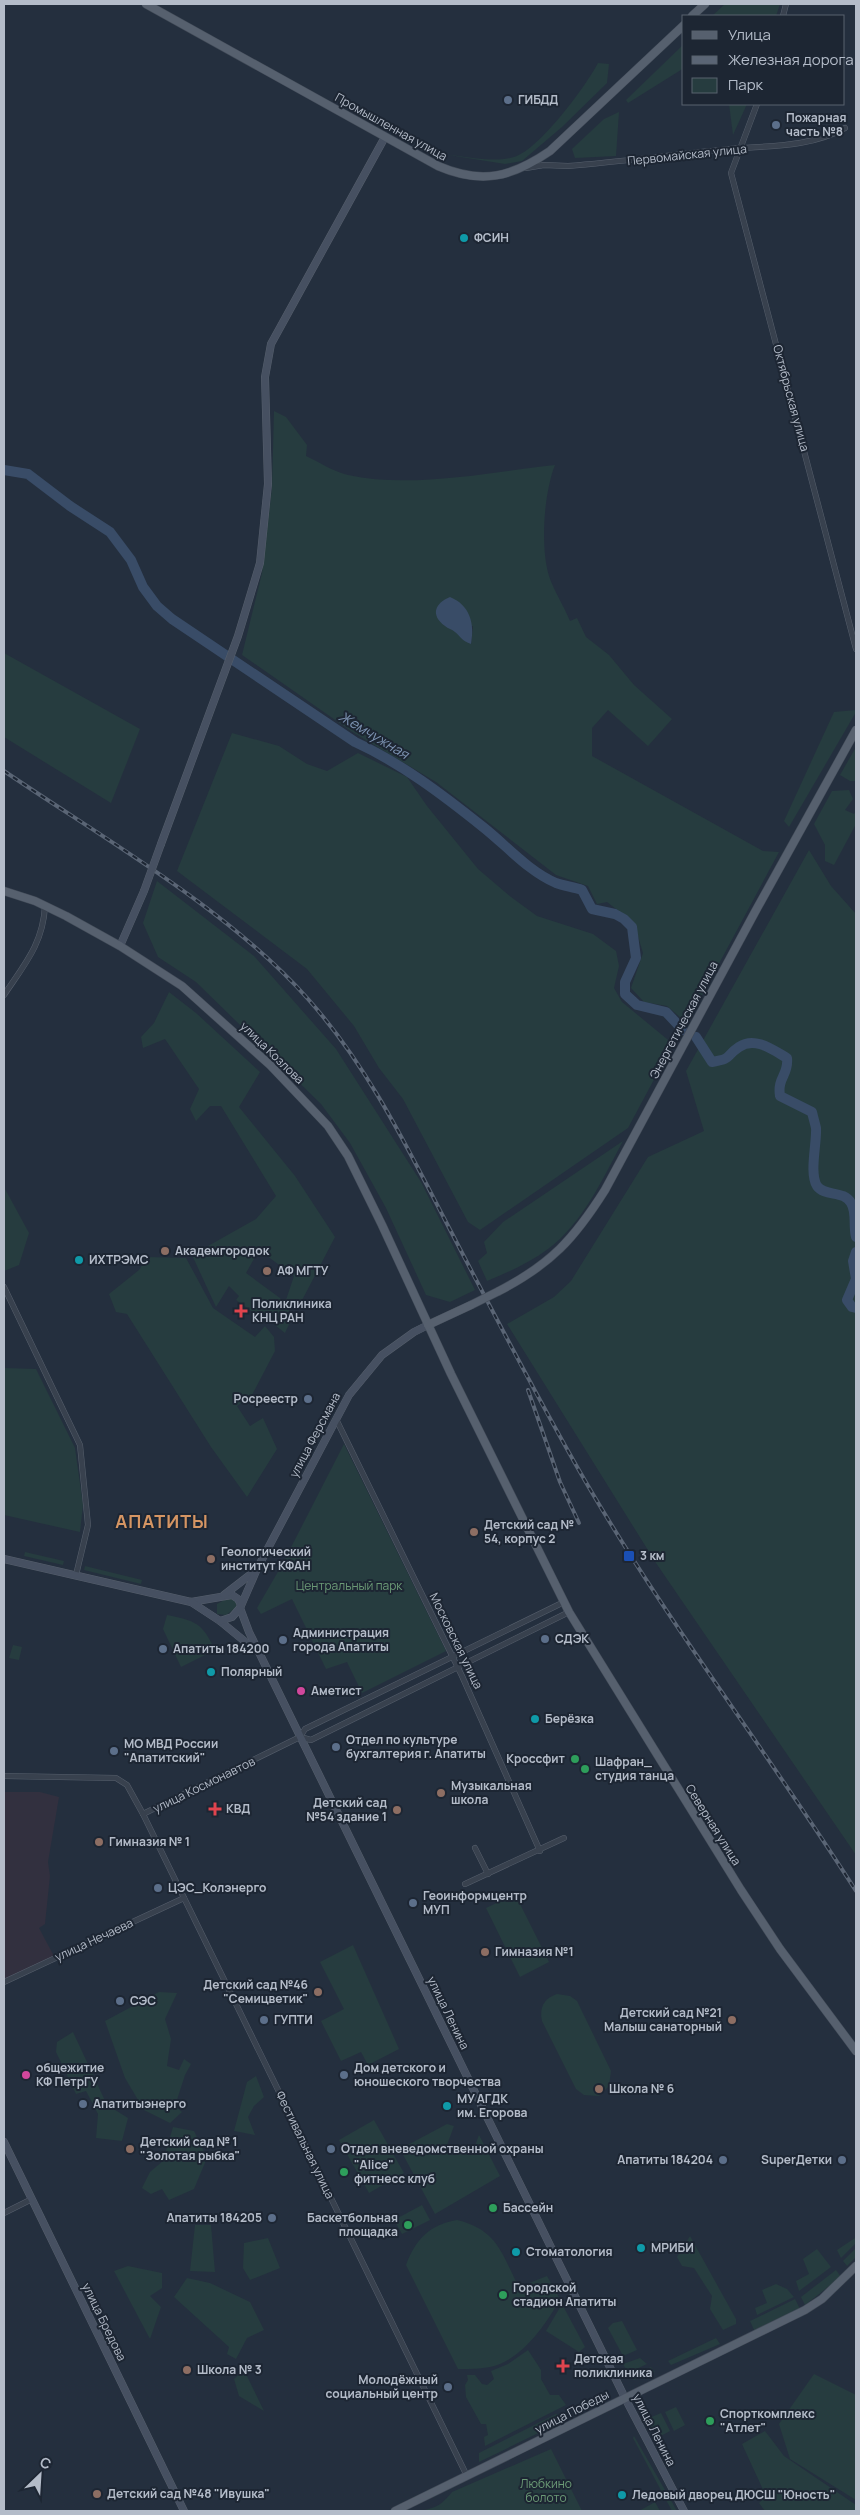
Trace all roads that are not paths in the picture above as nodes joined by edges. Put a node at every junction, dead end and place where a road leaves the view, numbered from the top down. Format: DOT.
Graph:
graph roads {
  1 [pos="146,4"];
  2 [pos="705,4"];
  3 [pos="693,15"];
  4 [pos="682,27"];
  5 [pos="757,105"];
  6 [pos="845,128"];
  7 [pos="386,137"];
  8 [pos="740,149"];
  9 [pos="526,168"];
  10 [pos="856,649"];
  11 [pos="856,730"];
  12 [pos="4,891"];
  13 [pos="45,906"];
  14 [pos="120,946"];
  15 [pos="4,995"];
  16 [pos="4,1287"];
  17 [pos="471,1305"];
  18 [pos="428,1325"];
  19 [pos="335,1418"];
  20 [pos="4,1559"];
  21 [pos="257,1569"];
  22 [pos="76,1575"];
  23 [pos="224,1595"];
  24 [pos="216,1599"];
  25 [pos="191,1602"];
  26 [pos="564,1602"];
  27 [pos="241,1606"];
  28 [pos="570,1612"];
  29 [pos="218,1620"];
  30 [pos="261,1657"];
  31 [pos="452,1657"];
  32 [pos="458,1668"];
  33 [pos="300,1737"];
  34 [pos="4,1776"];
  35 [pos="143,1814"];
  36 [pos="564,1838"];
  37 [pos="475,1848"];
  38 [pos="540,1851"];
  39 [pos="488,1874"];
  40 [pos="465,1884"];
  41 [pos="184,1898"];
  42 [pos="4,1982"];
  43 [pos="856,2051"];
  44 [pos="4,2142"];
  45 [pos="32,2199"];
  46 [pos="4,2213"];
  47 [pos="856,2266"];
  48 [pos="625,2398"];
  49 [pos="467,2476"];
  50 [pos="184,2511"];
  51 [pos="395,2511"];
  52 [pos="684,2511"];
  1 -- 7 [label="main road, Промышленная улица"];
  2 -- 3 [label="main road"];
  4 -- 9 [label="main road, Промышленная улица"];
  5 -- 8 [label="street, Октябрьская улица"];
  6 -- 8 [label="street, Первомайская улица"];
  7 -- 9 [label="main road, Промышленная улица"];
  7 -- 14 [label="street, bridge"];
  8 -- 9 [label="street, Первомайская улица"];
  8 -- 10 [label="street, Октябрьская улица"];
  11 -- 17 [label="main road, Энергетическая улица, bridge"];
  12 -- 13 [label="main road, улица Козлова"];
  13 -- 14 [label="main road, улица Козлова"];
  13 -- 15 [label="street"];
  14 -- 18 [label="main road, улица Козлова"];
  16 -- 22 [label="street"];
  17 -- 18 [label="main road, улица Ферсмана"];
  18 -- 19 [label="street, улица Ферсмана"];
  18 -- 26 [label="main road"];
  19 -- 21 [label="street, улица Ферсмана"];
  19 -- 31 [label="street, Московская улица"];
  20 -- 22 [label="street"];
  21 -- 23 [label="street, улица Ферсмана"];
  21 -- 27 [label="street, улица Ферсмана"];
  22 -- 25 [label="street"];
  23 -- 24 [label="street"];
  23 -- 27 [label="street"];
  24 -- 25 [label="street"];
  24 -- 29 [label="street"];
  25 -- 29 [label="street"];
  26 -- 28 [label="main road, Северная улица"];
  26 -- 31 [label="street, улица Космонавтов"];
  27 -- 29 [label="street"];
  27 -- 30 [label="street, улица Ленина"];
  28 -- 32 [label="street, улица Космонавтов"];
  28 -- 43 [label="main road, Северная улица"];
  29 -- 30 [label="street, улица Ленина"];
  30 -- 33 [label="street, улица Ленина"];
  31 -- 32 [label="street, Московская улица"];
  31 -- 33 [label="street, улица Космонавтов"];
  32 -- 33 [label="street, улица Космонавтов"];
  32 -- 38 [label="street, Московская улица"];
  33 -- 35 [label="street, улица Космонавтов"];
  33 -- 48 [label="street, улица Ленина"];
  34 -- 35 [label="street, улица Космонавтов"];
  35 -- 41 [label="street, Фестивальная улица"];
  36 -- 38 [label="street"];
  37 -- 39 [label="street"];
  38 -- 39 [label="street"];
  39 -- 40 [label="street"];
  41 -- 42 [label="street, улица Нечаева"];
  41 -- 49 [label="street, Фестивальная улица"];
  44 -- 45 [label="street, улица Бредова"];
  45 -- 46 [label="street"];
  45 -- 50 [label="street, улица Бредова"];
  47 -- 48 [label="main road, улица Победы"];
  48 -- 49 [label="main road, улица Победы"];
  48 -- 52 [label="street, улица Ленина"];
  49 -- 51 [label="main road, улица Победы"];
}
